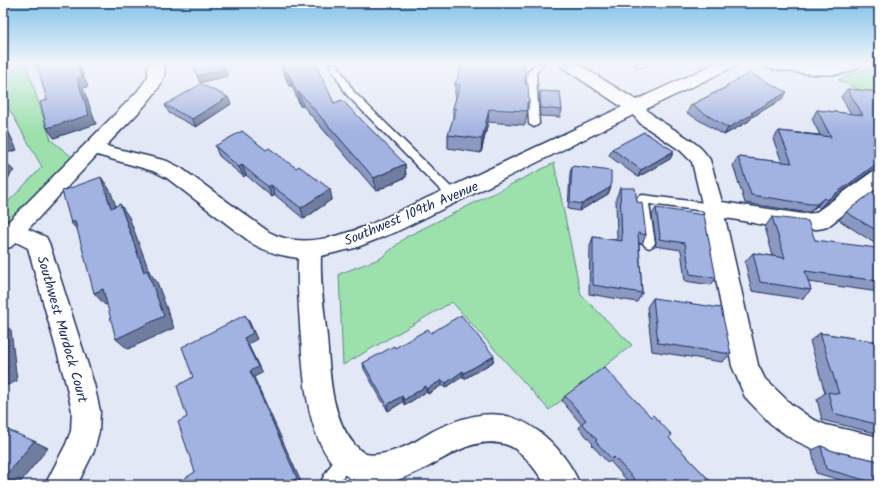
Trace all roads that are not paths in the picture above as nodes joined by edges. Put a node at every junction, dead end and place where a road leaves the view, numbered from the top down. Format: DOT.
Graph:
graph roads {
  1 [pos="150,87"];
  2 [pos="346,87"];
  3 [pos="532,87"];
  4 [pos="603,87"];
  5 [pos="679,87"];
  6 [pos="636,108"];
  7 [pos="534,124"];
  8 [pos="92,148"];
  9 [pos="879,177"];
  10 [pos="453,196"];
  11 [pos="713,208"];
  12 [pos="8,236"];
  13 [pos="649,243"];
  14 [pos="310,248"];
  15 [pos="879,452"];
  16 [pos="347,458"];
  17 [pos="60,485"];
  18 [pos="328,485"];
  19 [pos="565,485"];
  1 -- 8 [label="street"];
  2 -- 10 [label="lane"];
  3 -- 7 [label="lane"];
  4 -- 6 [label="street"];
  5 -- 6 [label="street, Southwest 109th Avenue"];
  6 -- 10 [label="street, Southwest 109th Avenue"];
  6 -- 11 [label="street"];
  8 -- 12 [label="street"];
  8 -- 14 [label="street, Southwest 109th Avenue"];
  9 -- 11 [label="street"];
  10 -- 14 [label="street, Southwest 109th Avenue"];
  11 -- 13 [label="lane"];
  11 -- 15 [label="street"];
  12 -- 17 [label="street, Southwest Murdock Court"];
  14 -- 16 [label="street"];
  16 -- 18 [label="lane"];
  16 -- 19 [label="street"];
}
